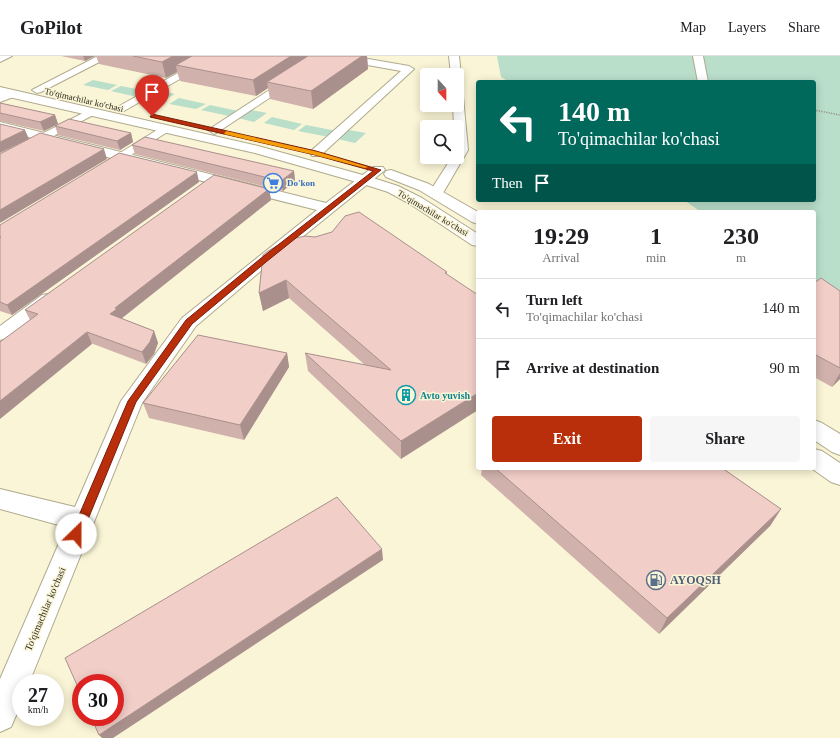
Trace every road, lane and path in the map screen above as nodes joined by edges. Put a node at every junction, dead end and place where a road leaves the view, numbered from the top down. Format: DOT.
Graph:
graph roads {
  1 [pos="6,56"];
  2 [pos="106,56"];
  3 [pos="215,56"];
  4 [pos="334,56"];
  5 [pos="454,56"];
  6 [pos="698,56"];
  7 [pos="0,59"];
  8 [pos="455,68"];
  9 [pos="300,73"];
  10 [pos="703,80"];
  11 [pos="0,82"];
  12 [pos="36,90"];
  13 [pos="4,95"];
  14 [pos="120,109"];
  15 [pos="816,110"];
  16 [pos="91,112"];
  17 [pos="459,112"];
  18 [pos="840,115"];
  19 [pos="0,126"];
  20 [pos="165,129"];
  21 [pos="214,130"];
  22 [pos="43,137"];
  23 [pos="316,153"];
  24 [pos="122,156"];
  25 [pos="0,160"];
  26 [pos="94,173"];
  27 [pos="371,175"];
  28 [pos="215,179"];
  29 [pos="202,188"];
  30 [pos="436,193"];
  31 [pos="329,208"];
  32 [pos="476,218"];
  33 [pos="476,240"];
  34 [pos="57,293"];
  35 [pos="0,334"];
  36 [pos="816,430"];
  37 [pos="840,446"];
  38 [pos="816,459"];
  39 [pos="840,475"];
  40 [pos="0,499"];
  41 [pos="82,520"];
  42 [pos="8,680"];
  43 [pos="0,716"];
  1 -- 7 [label="lane"];
  2 -- 12 [label="lane"];
  3 -- 14 [label="lane"];
  4 -- 23 [label="lane"];
  5 -- 8 [label="lane"];
  6 -- 10 [label="lane"];
  9 -- 21 [label="lane"];
  11 -- 12 [label="main road, To'qimachilar ko'chasi"];
  12 -- 14 [label="main road, To'qimachilar ko'chasi"];
  13 -- 16 [label="main road, To'qimachilar ko'chasi"];
  14 -- 21 [label="main road, To'qimachilar ko'chasi"];
  15 -- 18 [label="path"];
  16 -- 20 [label="main road, To'qimachilar ko'chasi"];
  16 -- 22 [label="lane"];
  17 -- 30 [label="lane"];
  19 -- 22 [label="main road"];
  20 -- 24 [label="lane"];
  20 -- 27 [label="main road, To'qimachilar ko'chasi"];
  21 -- 23 [label="main road, To'qimachilar ko'chasi"];
  22 -- 24 [label="main road"];
  22 -- 25 [label="lane"];
  23 -- 27 [label="main road, To'qimachilar ko'chasi"];
  24 -- 26 [label="lane"];
  24 -- 28 [label="main road"];
  27 -- 30 [label="main road, To'qimachilar ko'chasi"];
  27 -- 31 [label="main road, To'qimachilar ko'chasi"];
  27 -- 33 [label="main road, To'qimachilar ko'chasi"];
  28 -- 29 [label="lane"];
  28 -- 31 [label="main road"];
  30 -- 32 [label="main road, To'qimachilar ko'chasi"];
  31 -- 41 [label="main road, To'qimachilar ko'chasi"];
  34 -- 35 [label="lane"];
  36 -- 37 [label="main road"];
  38 -- 39 [label="main road"];
  40 -- 41 [label="main road"];
  41 -- 42 [label="main road, To'qimachilar ko'chasi"];
  42 -- 43 [label="main road, To'qimachilar ko'chasi"];
}
